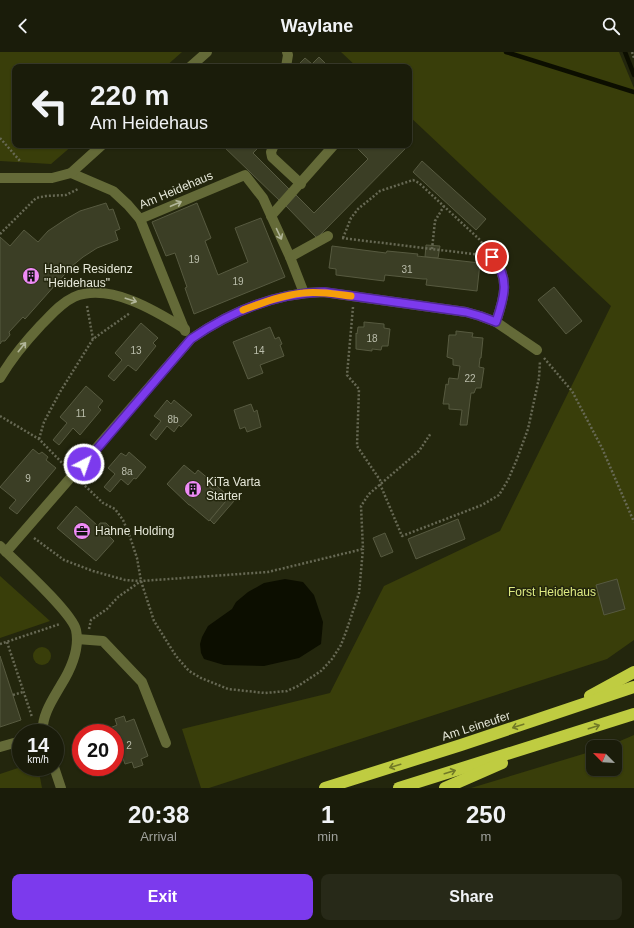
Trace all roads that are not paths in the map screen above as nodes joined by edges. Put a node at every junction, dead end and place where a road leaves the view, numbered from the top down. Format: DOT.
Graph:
graph roads {
  1 [pos="207,52"];
  2 [pos="287,52"];
  3 [pos="193,64"];
  4 [pos="286,64"];
  5 [pos="99,148"];
  6 [pos="273,148"];
  7 [pos="331,148"];
  8 [pos="70,173"];
  9 [pos="0,178"];
  10 [pos="301,184"];
  11 [pos="271,216"];
  12 [pos="140,219"];
  13 [pos="328,236"];
  14 [pos="290,257"];
  15 [pos="492,257"];
  16 [pos="304,293"];
  17 [pos="496,322"];
  18 [pos="185,329"];
  19 [pos="191,339"];
  20 [pos="539,353"];
  21 [pos="0,378"];
  22 [pos="3,549"];
  23 [pos="82,639"];
  24 [pos="634,672"];
  25 [pos="634,687"];
  26 [pos="555,714"];
  27 [pos="634,714"];
  28 [pos="43,724"];
  29 [pos="557,739"];
  30 [pos="166,743"];
  31 [pos="12,744"];
  32 [pos="0,747"];
  33 [pos="57,776"];
  34 [pos="61,788"];
  35 [pos="325,788"];
  36 [pos="399,788"];
  37 [pos="445,788"];
  1 -- 3 [label="lane"];
  2 -- 4 [label="lane"];
  5 -- 8 [label="lane"];
  6 -- 10 [label="lane"];
  7 -- 10 [label="lane"];
  8 -- 9 [label="lane"];
  8 -- 12 [label="lane"];
  10 -- 11 [label="lane"];
  12 -- 11 [label="lane, Am Heidehaus, one-way"];
  11 -- 14 [label="lane, Am Heidehaus, one-way"];
  12 -- 18 [label="lane, Am Heidehaus"];
  13 -- 14 [label="lane"];
  14 -- 16 [label="lane, Am Heidehaus"];
  15 -- 17 [label="lane"];
  16 -- 17 [label="lane"];
  16 -- 19 [label="lane"];
  17 -- 20 [label="lane"];
  18 -- 19 [label="lane, Am Heidehaus"];
  21 -- 18 [label="lane, Am Heidehaus, one-way"];
  19 -- 22 [label="lane"];
  22 -- 23 [label="lane"];
  23 -- 28 [label="lane"];
  23 -- 30 [label="lane"];
  24 -- 26 [label="highway"];
  25 -- 26 [label="highway, Am Leineufer"];
  26 -- 35 [label="highway, Am Leineufer, one-way"];
  29 -- 27 [label="highway, one-way"];
  36 -- 29 [label="highway, one-way"];
  29 -- 37 [label="highway"];
  31 -- 32 [label="lane"];
  33 -- 34 [label="lane"];
}
